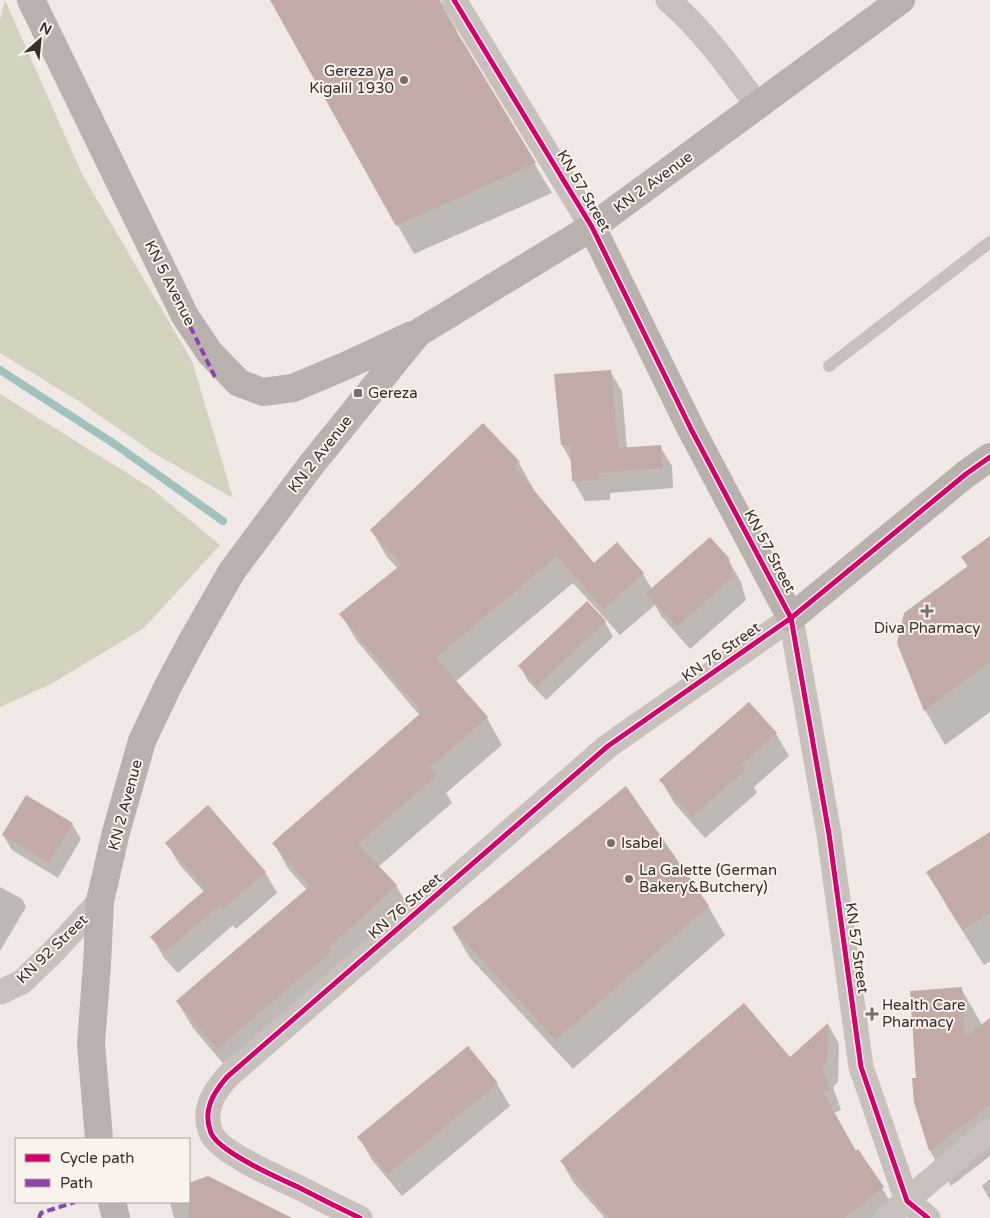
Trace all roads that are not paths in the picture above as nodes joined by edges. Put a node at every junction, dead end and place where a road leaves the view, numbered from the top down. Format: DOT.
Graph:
graph roads {
  1 [pos="31,0"];
  2 [pos="454,0"];
  3 [pos="668,0"];
  4 [pos="902,0"];
  5 [pos="757,105"];
  6 [pos="592,227"];
  7 [pos="990,242"];
  8 [pos="418,333"];
  9 [pos="829,366"];
  10 [pos="990,458"];
  11 [pos="792,618"];
  12 [pos="100,901"];
  13 [pos="0,992"];
  14 [pos="990,1130"];
  15 [pos="99,1138"];
  16 [pos="907,1201"];
  17 [pos="112,1203"];
  18 [pos="116,1218"];
  19 [pos="360,1218"];
  20 [pos="886,1218"];
  21 [pos="928,1218"];
  1 -- 8 [label="main road, KN 5 Avenue"];
  2 -- 6 [label="street, KN 57 Street"];
  3 -- 5 [label="street"];
  4 -- 5 [label="main road, KN 2 Avenue"];
  5 -- 6 [label="main road, KN 2 Avenue"];
  6 -- 8 [label="main road, KN 2 Avenue"];
  6 -- 11 [label="main road, KN 57 Street"];
  7 -- 9 [label="lane"];
  8 -- 12 [label="main road, KN 2 Avenue"];
  10 -- 11 [label="main road"];
  11 -- 16 [label="street, KN 57 Street"];
  11 -- 19 [label="street, KN 76 Street"];
  12 -- 13 [label="street, KN 92 Street"];
  12 -- 15 [label="main road, KN 2 Avenue"];
  14 -- 16 [label="street"];
  16 -- 20 [label="street"];
  16 -- 21 [label="street"];
  17 -- 18 [label="main road"];
}
